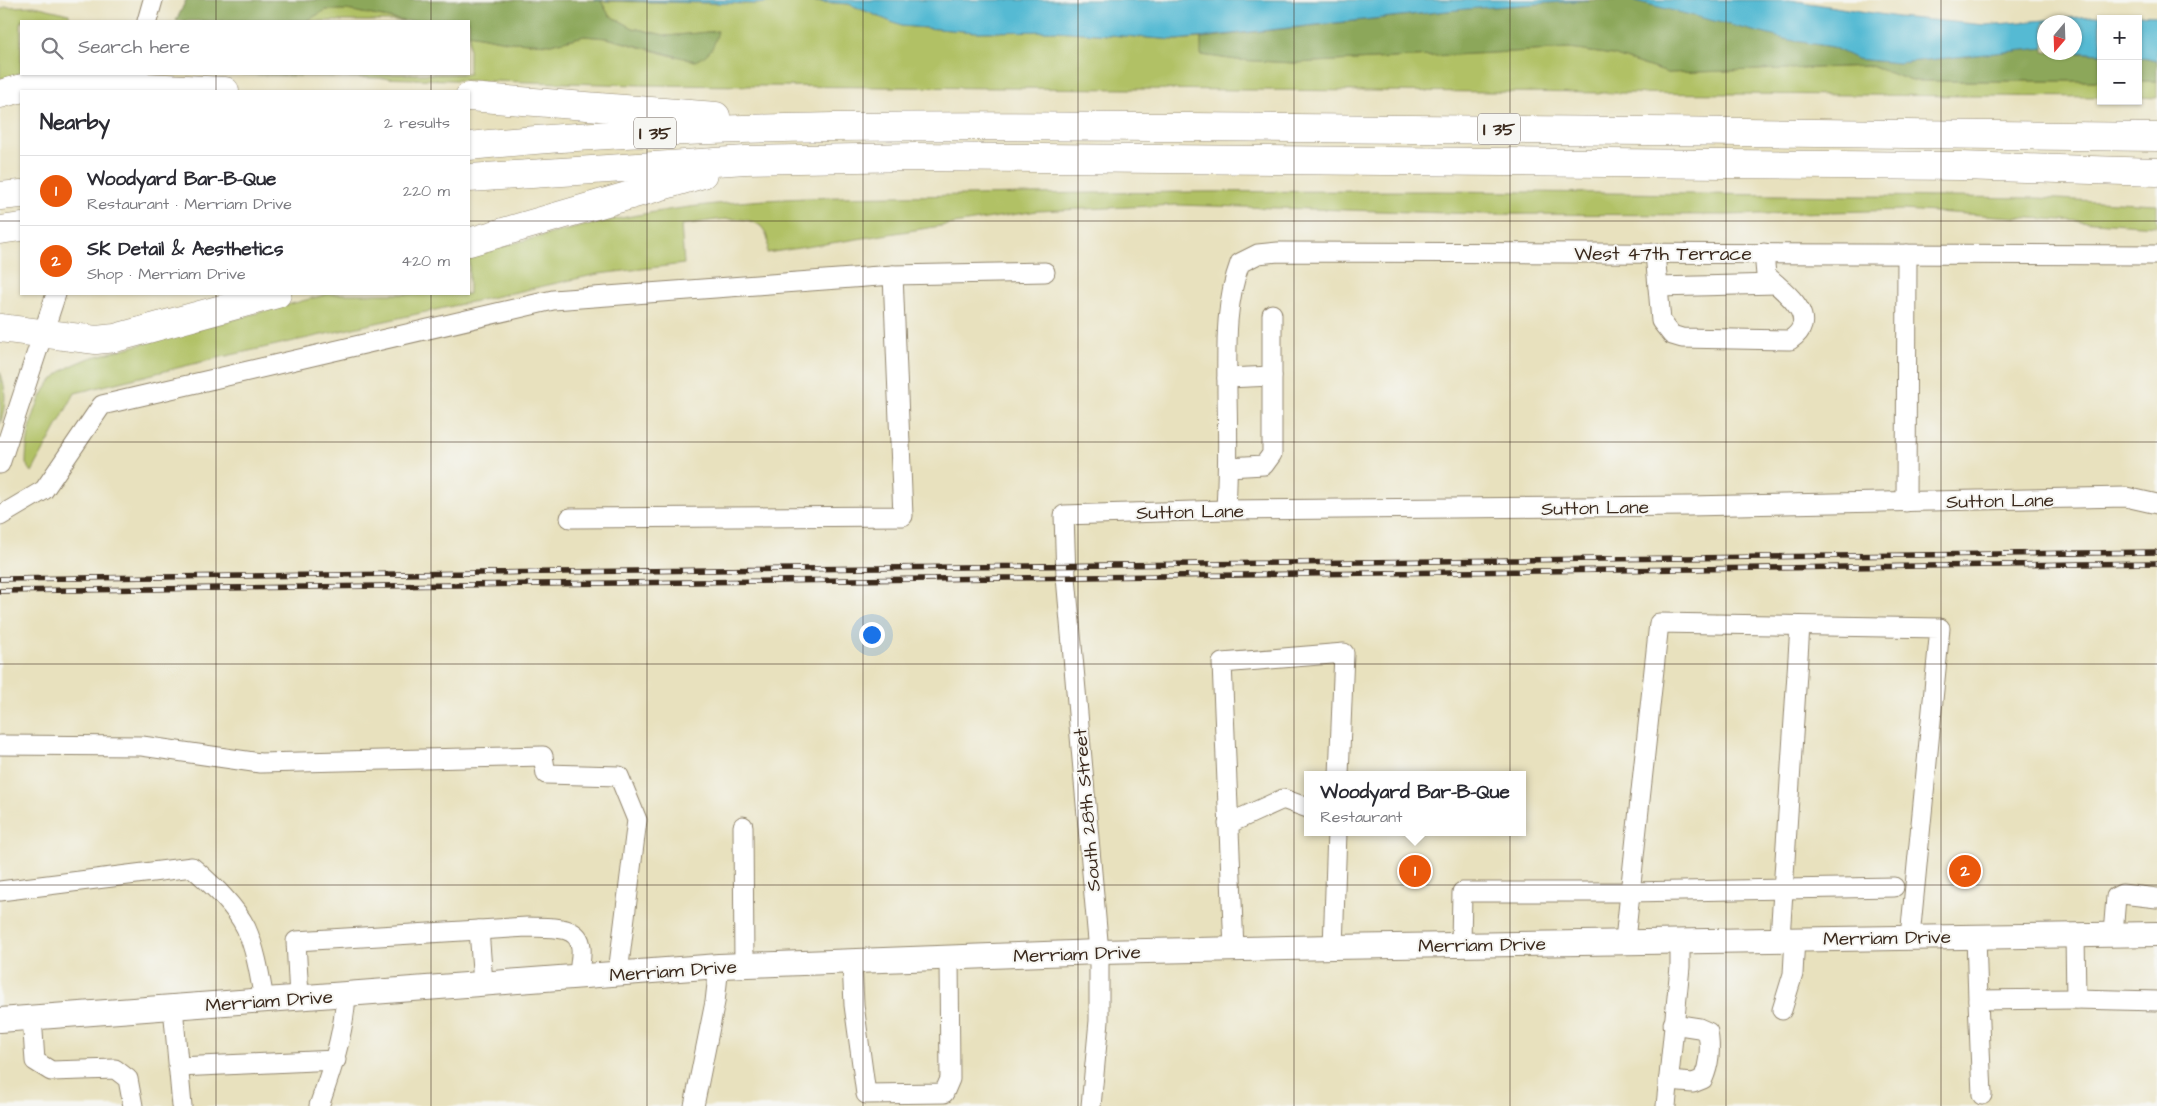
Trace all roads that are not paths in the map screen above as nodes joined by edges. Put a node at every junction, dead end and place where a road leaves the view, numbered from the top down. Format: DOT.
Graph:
graph roads {
  1 [pos="153,0"];
  2 [pos="147,20"];
  3 [pos="127,84"];
  4 [pos="211,90"];
  5 [pos="0,94"];
  6 [pos="470,97"];
  7 [pos="842,126"];
  8 [pos="2157,137"];
  9 [pos="470,146"];
  10 [pos="746,160"];
  11 [pos="2157,172"];
  12 [pos="470,178"];
  13 [pos="20,194"];
  14 [pos="0,196"];
  15 [pos="20,227"];
  16 [pos="0,230"];
  17 [pos="470,242"];
  18 [pos="1655,253"];
  19 [pos="1764,253"];
  20 [pos="1907,254"];
  21 [pos="2157,255"];
  22 [pos="1046,272"];
  23 [pos="893,275"];
  24 [pos="1776,284"];
  25 [pos="1658,287"];
  26 [pos="56,295"];
  27 [pos="273,295"];
  28 [pos="1272,314"];
  29 [pos="0,328"];
  30 [pos="42,332"];
  31 [pos="1272,376"];
  32 [pos="1227,378"];
  33 [pos="0,464"];
  34 [pos="1228,467"];
  35 [pos="1906,502"];
  36 [pos="2157,504"];
  37 [pos="1226,510"];
  38 [pos="1064,515"];
  39 [pos="0,516"];
  40 [pos="570,518"];
  41 [pos="1800,626"];
  42 [pos="0,745"];
  43 [pos="1339,771"];
  44 [pos="1304,807"];
  45 [pos="1228,824"];
  46 [pos="743,826"];
  47 [pos="1337,836"];
  48 [pos="1894,887"];
  49 [pos="1783,890"];
  50 [pos="0,891"];
  51 [pos="1630,892"];
  52 [pos="2157,898"];
  53 [pos="479,930"];
  54 [pos="2113,934"];
  55 [pos="2157,934"];
  56 [pos="2075,935"];
  57 [pos="1910,936"];
  58 [pos="1976,936"];
  59 [pos="1787,938"];
  60 [pos="1625,940"];
  61 [pos="1680,940"];
  62 [pos="1462,944"];
  63 [pos="1333,947"];
  64 [pos="1234,949"];
  65 [pos="1098,952"];
  66 [pos="949,957"];
  67 [pos="852,961"];
  68 [pos="744,965"];
  69 [pos="719,966"];
  70 [pos="618,973"];
  71 [pos="579,976"];
  72 [pos="483,983"];
  73 [pos="346,994"];
  74 [pos="299,997"];
  75 [pos="2076,999"];
  76 [pos="264,1000"];
  77 [pos="1978,1000"];
  78 [pos="2157,1001"];
  79 [pos="173,1007"];
  80 [pos="1782,1010"];
  81 [pos="32,1018"];
  82 [pos="0,1020"];
  83 [pos="1673,1024"];
  84 [pos="336,1060"];
  85 [pos="178,1067"];
  86 [pos="1668,1081"];
  87 [pos="1982,1095"];
  88 [pos="133,1106"];
  89 [pos="182,1106"];
  90 [pos="319,1106"];
  91 [pos="694,1106"];
  92 [pos="1091,1106"];
  93 [pos="1666,1106"];
  1 -- 2 [label="street"];
  3 -- 4 [label="highway"];
  3 -- 5 [label="highway"];
  6 -- 7 [label="highway"];
  7 -- 8 [label="highway, I 35"];
  7 -- 9 [label="highway, I 35"];
  10 -- 11 [label="highway, I 35"];
  10 -- 12 [label="highway, I 35"];
  10 -- 17 [label="highway"];
  13 -- 14 [label="highway"];
  15 -- 16 [label="highway"];
  18 -- 19 [label="street, West 47th Terrace"];
  18 -- 25 [label="street"];
  18 -- 32 [label="street, West 47th Terrace"];
  19 -- 20 [label="street, West 47th Terrace"];
  19 -- 24 [label="street"];
  20 -- 21 [label="street, West 47th Terrace"];
  20 -- 35 [label="street"];
  22 -- 23 [label="street"];
  23 -- 39 [label="street"];
  23 -- 40 [label="street"];
  24 -- 25 [label="street"];
  24 -- 25 [label="street"];
  26 -- 30 [label="street"];
  27 -- 30 [label="highway"];
  28 -- 31 [label="street"];
  29 -- 30 [label="highway"];
  30 -- 33 [label="street"];
  31 -- 32 [label="street"];
  31 -- 34 [label="street"];
  32 -- 34 [label="street"];
  34 -- 37 [label="street"];
  35 -- 36 [label="street, Sutton Lane"];
  35 -- 37 [label="street, Sutton Lane"];
  37 -- 38 [label="street, Sutton Lane"];
  38 -- 65 [label="street, South 28th Street"];
  41 -- 49 [label="street"];
  41 -- 51 [label="street"];
  41 -- 57 [label="street"];
  42 -- 70 [label="street"];
  43 -- 45 [label="street"];
  44 -- 45 [label="street"];
  45 -- 64 [label="street"];
  46 -- 68 [label="street"];
  47 -- 63 [label="street"];
  48 -- 49 [label="street"];
  49 -- 51 [label="street"];
  49 -- 59 [label="street"];
  50 -- 76 [label="street"];
  51 -- 60 [label="street"];
  51 -- 62 [label="street"];
  52 -- 54 [label="street"];
  53 -- 71 [label="street"];
  53 -- 72 [label="street"];
  53 -- 74 [label="street"];
  54 -- 55 [label="main road, Merriam Drive"];
  54 -- 56 [label="main road, Merriam Drive"];
  56 -- 58 [label="main road, Merriam Drive"];
  56 -- 75 [label="street"];
  57 -- 58 [label="main road, Merriam Drive"];
  57 -- 59 [label="main road, Merriam Drive"];
  58 -- 77 [label="street"];
  59 -- 61 [label="main road, Merriam Drive"];
  59 -- 80 [label="street"];
  60 -- 61 [label="main road, Merriam Drive"];
  60 -- 62 [label="main road, Merriam Drive"];
  61 -- 83 [label="street"];
  62 -- 63 [label="main road, Merriam Drive"];
  63 -- 64 [label="main road, Merriam Drive"];
  64 -- 65 [label="main road, Merriam Drive"];
  65 -- 66 [label="main road, Merriam Drive"];
  65 -- 92 [label="street, South 28th Street"];
  66 -- 67 [label="main road, Merriam Drive"];
  66 -- 67 [label="street"];
  67 -- 68 [label="main road, Merriam Drive"];
  68 -- 69 [label="main road, Merriam Drive"];
  69 -- 70 [label="main road, Merriam Drive"];
  69 -- 91 [label="street"];
  70 -- 71 [label="main road, Merriam Drive"];
  71 -- 72 [label="main road, Merriam Drive"];
  72 -- 73 [label="main road, Merriam Drive"];
  73 -- 74 [label="main road, Merriam Drive"];
  73 -- 84 [label="street"];
  74 -- 76 [label="main road, Merriam Drive"];
  75 -- 77 [label="street"];
  75 -- 78 [label="street"];
  76 -- 79 [label="main road, Merriam Drive"];
  77 -- 87 [label="street"];
  79 -- 81 [label="main road, Merriam Drive"];
  79 -- 85 [label="street"];
  81 -- 82 [label="main road, Merriam Drive"];
  81 -- 88 [label="street"];
  83 -- 86 [label="street"];
  83 -- 86 [label="street"];
  84 -- 85 [label="street"];
  84 -- 90 [label="street"];
  85 -- 89 [label="street"];
  86 -- 93 [label="street"];
}
